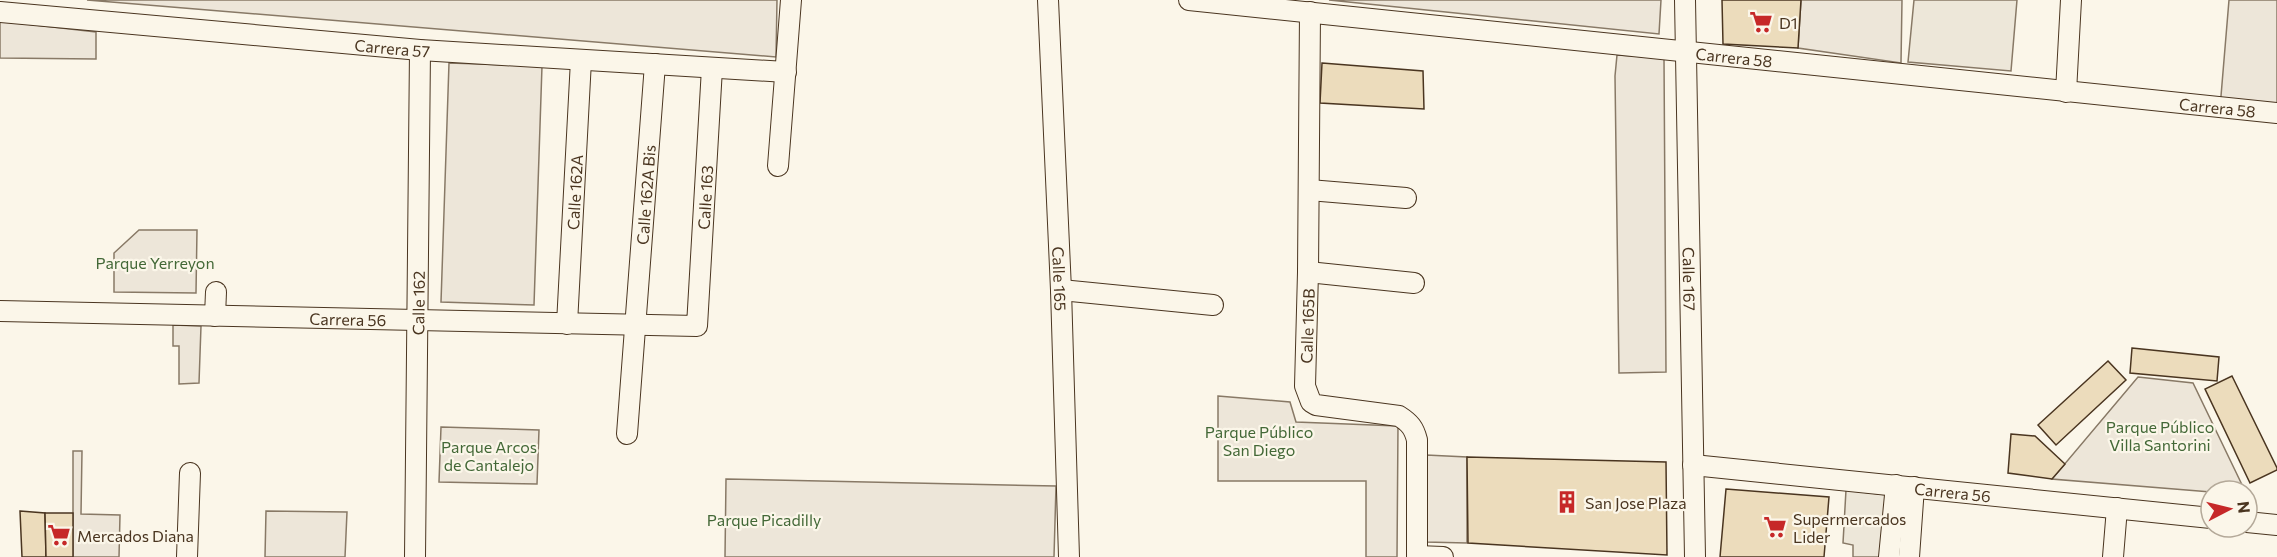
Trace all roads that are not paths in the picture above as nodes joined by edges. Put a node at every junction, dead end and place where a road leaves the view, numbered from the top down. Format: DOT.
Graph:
graph roads {
  1 [pos="791,0"];
  2 [pos="1048,0"];
  3 [pos="1189,0"];
  4 [pos="1685,0"];
  5 [pos="2071,0"];
  6 [pos="0,12"];
  7 [pos="1310,12"];
  8 [pos="420,50"];
  9 [pos="1685,50"];
  10 [pos="581,60"];
  11 [pos="655,64"];
  12 [pos="712,68"];
  13 [pos="786,72"];
  14 [pos="2066,92"];
  15 [pos="2277,113"];
  16 [pos="778,166"];
  17 [pos="1309,190"];
  18 [pos="1406,198"];
  19 [pos="1308,272"];
  20 [pos="1414,283"];
  21 [pos="1061,290"];
  22 [pos="216,292"];
  23 [pos="1213,305"];
  24 [pos="0,311"];
  25 [pos="215,316"];
  26 [pos="418,320"];
  27 [pos="567,324"];
  28 [pos="635,325"];
  29 [pos="697,326"];
  30 [pos="627,434"];
  31 [pos="1693,465"];
  32 [pos="190,473"];
  33 [pos="1905,486"];
  34 [pos="2117,508"];
  35 [pos="2199,517"];
  36 [pos="2259,523"];
  37 [pos="2277,525"];
  38 [pos="1417,556"];
  39 [pos="187,557"];
  40 [pos="415,557"];
  41 [pos="1069,557"];
  42 [pos="1443,557"];
  43 [pos="1695,557"];
  44 [pos="1889,557"];
  45 [pos="1909,557"];
  46 [pos="2113,557"];
  1 -- 13 [label="street"];
  2 -- 21 [label="street, Calle 165"];
  3 -- 7 [label="street, Carrera 58"];
  4 -- 9 [label="street, Calle 167"];
  5 -- 14 [label="street"];
  6 -- 8 [label="street, Carrera 57"];
  7 -- 9 [label="street, Carrera 58"];
  7 -- 17 [label="street, Calle 165B"];
  8 -- 10 [label="street, Carrera 57"];
  8 -- 26 [label="street, Calle 162"];
  9 -- 14 [label="street, Carrera 58"];
  9 -- 31 [label="street, Calle 167"];
  10 -- 11 [label="street, Carrera 57"];
  10 -- 27 [label="street, Calle 162A"];
  11 -- 12 [label="street, Carrera 57"];
  11 -- 28 [label="street, Calle 162A Bis"];
  12 -- 13 [label="street, Carrera 57"];
  12 -- 29 [label="street, Calle 163"];
  13 -- 16 [label="street"];
  14 -- 15 [label="street, Carrera 58"];
  17 -- 18 [label="street"];
  17 -- 19 [label="street, Calle 165B"];
  19 -- 20 [label="street"];
  19 -- 38 [label="street, Calle 165B"];
  21 -- 23 [label="street"];
  21 -- 41 [label="street, Calle 165"];
  22 -- 25 [label="street"];
  24 -- 25 [label="street, Carrera 56"];
  25 -- 26 [label="street, Carrera 56"];
  26 -- 27 [label="street, Carrera 56"];
  26 -- 40 [label="street, Calle 162"];
  27 -- 28 [label="street, Carrera 56"];
  28 -- 29 [label="street, Carrera 56"];
  28 -- 30 [label="street, Calle 162A Bis"];
  31 -- 33 [label="street, Carrera 56"];
  31 -- 43 [label="street, Calle 167"];
  32 -- 39 [label="street"];
  33 -- 34 [label="street, Carrera 56"];
  33 -- 44 [label="street"];
  33 -- 45 [label="street"];
  34 -- 35 [label="street, Carrera 56"];
  34 -- 46 [label="street"];
  36 -- 37 [label="street"];
  38 -- 42 [label="street"];
}
